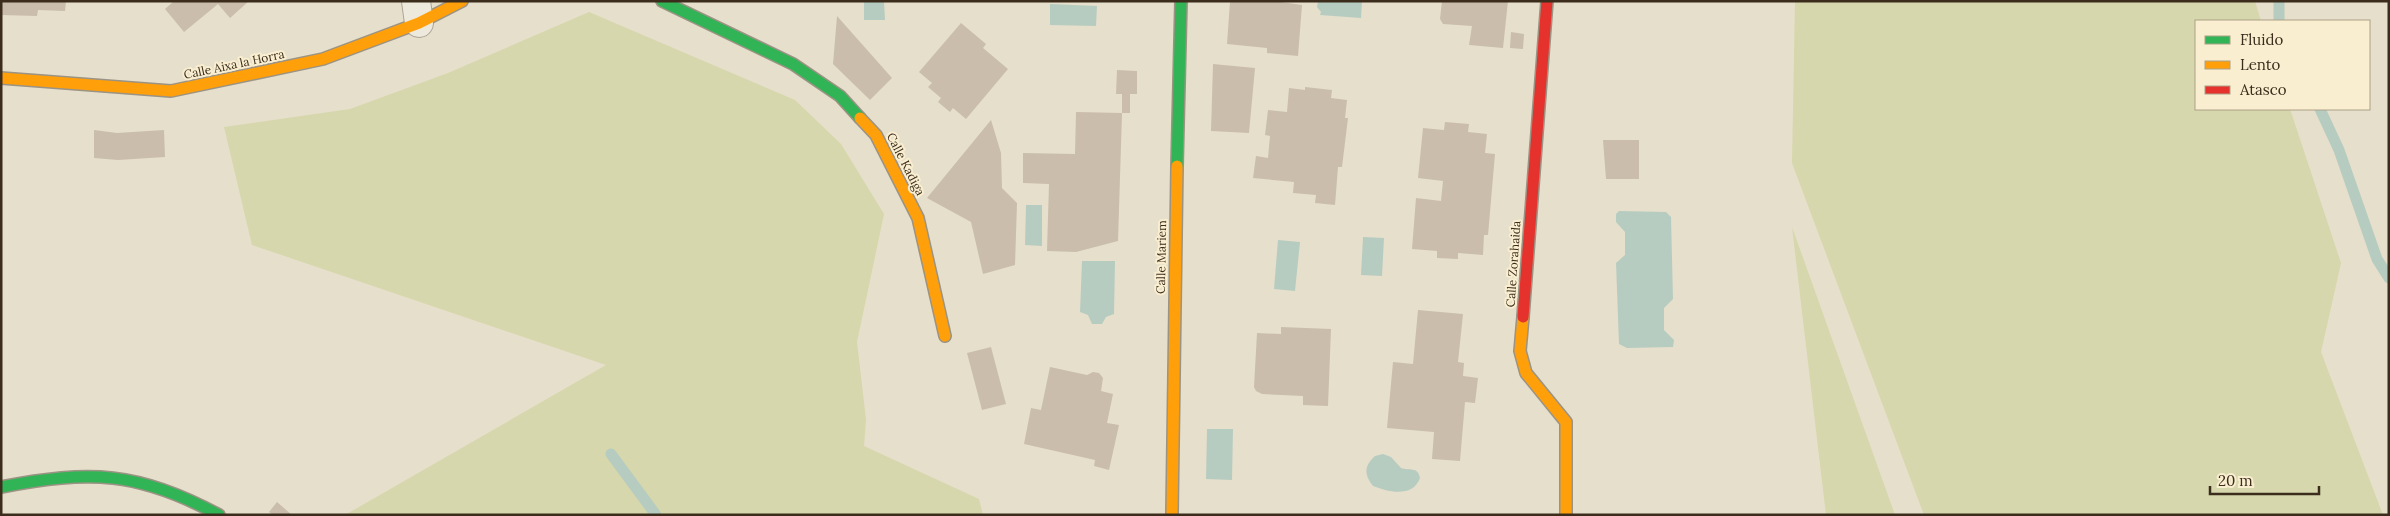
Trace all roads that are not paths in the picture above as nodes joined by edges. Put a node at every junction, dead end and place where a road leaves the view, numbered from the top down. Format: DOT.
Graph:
graph roads {
  1 [pos="462,1"];
  2 [pos="662,1"];
  3 [pos="1180,1"];
  4 [pos="1547,1"];
  5 [pos="418,12"];
  6 [pos="1,78"];
  7 [pos="945,336"];
  8 [pos="1,487"];
  9 [pos="1172,513"];
  10 [pos="219,515"];
  11 [pos="1566,515"];
  1 -- 5 [label="street, Calle Aixa la Horra"];
  2 -- 7 [label="street, Calle Kadiga"];
  3 -- 9 [label="street, Calle Mariem"];
  4 -- 11 [label="street, Calle Zorahaida"];
  5 -- 6 [label="street, Calle Aixa la Horra"];
  8 -- 10 [label="street"];
}
